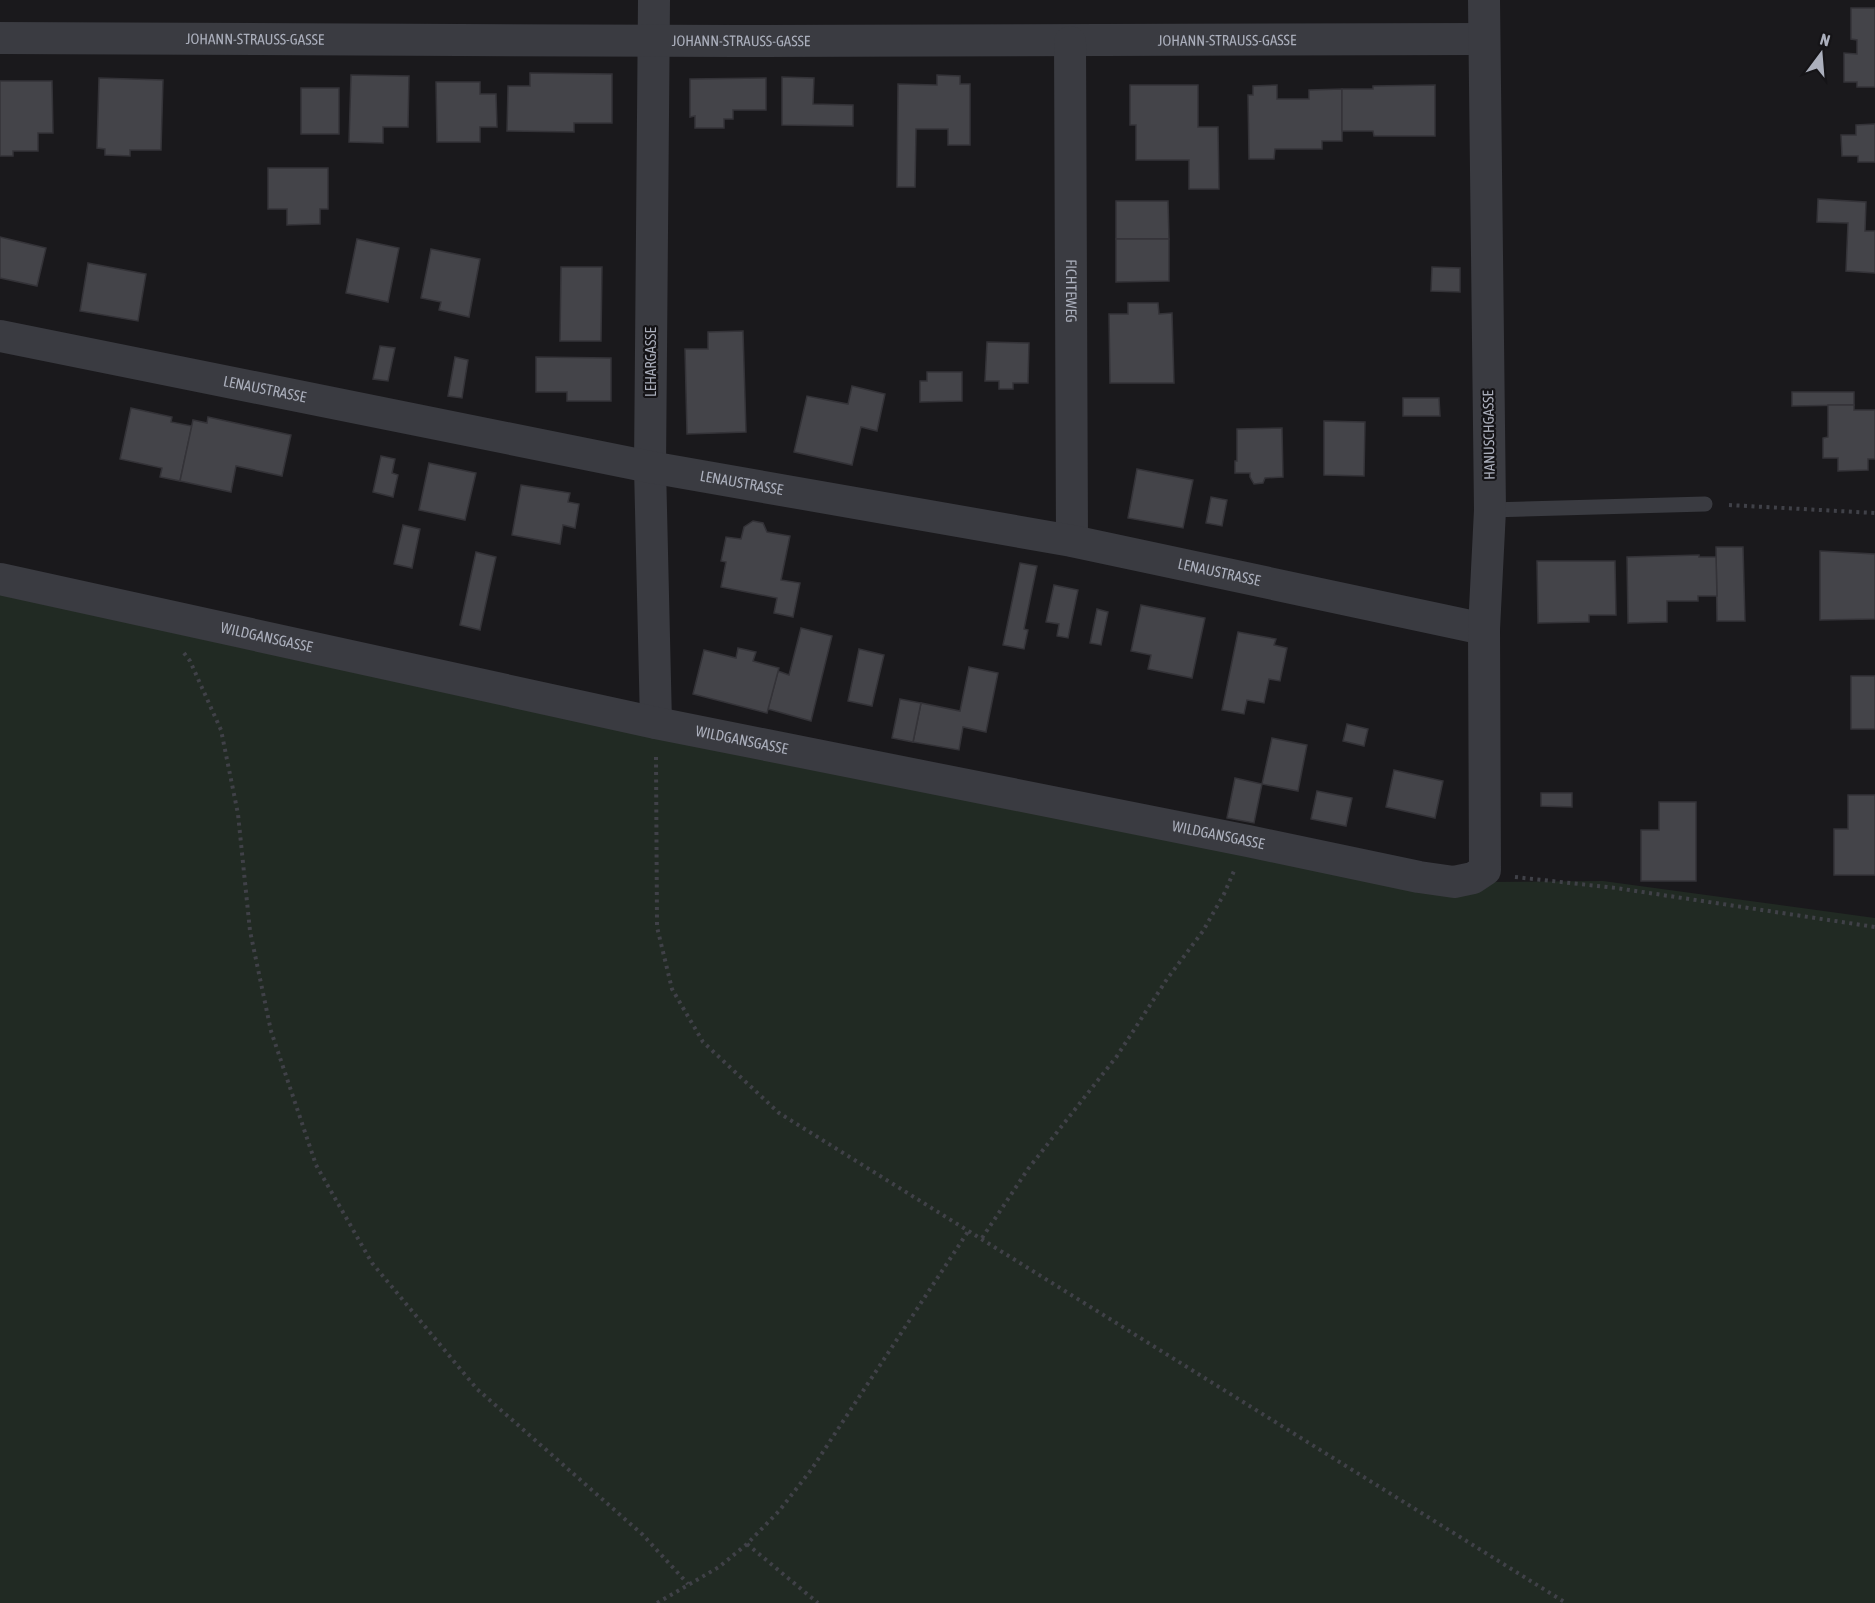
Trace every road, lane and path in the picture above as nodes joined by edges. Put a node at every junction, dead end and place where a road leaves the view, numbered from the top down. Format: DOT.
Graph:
graph roads {
  1 [pos="654,0"];
  2 [pos="1484,0"];
  3 [pos="0,38"];
  4 [pos="1483,39"];
  5 [pos="654,42"];
  6 [pos="1070,42"];
  7 [pos="0,336"];
  8 [pos="650,467"];
  9 [pos="1705,504"];
  10 [pos="1490,510"];
  11 [pos="1875,513"];
  12 [pos="1072,541"];
  13 [pos="0,579"];
  14 [pos="150,612"];
  15 [pos="1484,629"];
  16 [pos="656,723"];
  17 [pos="1248,841"];
  18 [pos="1485,870"];
  19 [pos="1875,927"];
  20 [pos="969,1230"];
  21 [pos="982,1238"];
  22 [pos="747,1544"];
  23 [pos="688,1584"];
  24 [pos="657,1603"];
  25 [pos="818,1603"];
  26 [pos="1566,1603"];
  1 -- 5 [label="street, LEHARGASSE"];
  2 -- 4 [label="street, HANUSCHGASSE"];
  3 -- 5 [label="street, JOHANN-STRAUSS-GASSE"];
  4 -- 6 [label="street, JOHANN-STRAUSS-GASSE"];
  4 -- 10 [label="street, HANUSCHGASSE"];
  5 -- 6 [label="street, JOHANN-STRAUSS-GASSE"];
  5 -- 8 [label="street, LEHARGASSE"];
  6 -- 12 [label="street, FICHTEWEG"];
  7 -- 8 [label="street, LENAUSTRASSE"];
  8 -- 12 [label="street, LENAUSTRASSE"];
  8 -- 16 [label="street, LEHARGASSE"];
  9 -- 10 [label="lane"];
  9 -- 11 [label="path"];
  10 -- 15 [label="street, HANUSCHGASSE"];
  12 -- 15 [label="street, LENAUSTRASSE"];
  13 -- 14 [label="street, WILDGANSGASSE"];
  14 -- 16 [label="street, WILDGANSGASSE"];
  14 -- 23 [label="path"];
  15 -- 18 [label="street, HANUSCHGASSE"];
  16 -- 17 [label="street, WILDGANSGASSE"];
  16 -- 20 [label="path"];
  17 -- 18 [label="street, WILDGANSGASSE"];
  17 -- 21 [label="path"];
  18 -- 19 [label="path"];
  20 -- 21 [label="path"];
  20 -- 22 [label="path"];
  21 -- 26 [label="path"];
  22 -- 23 [label="path"];
  22 -- 25 [label="path"];
  23 -- 24 [label="path"];
}
